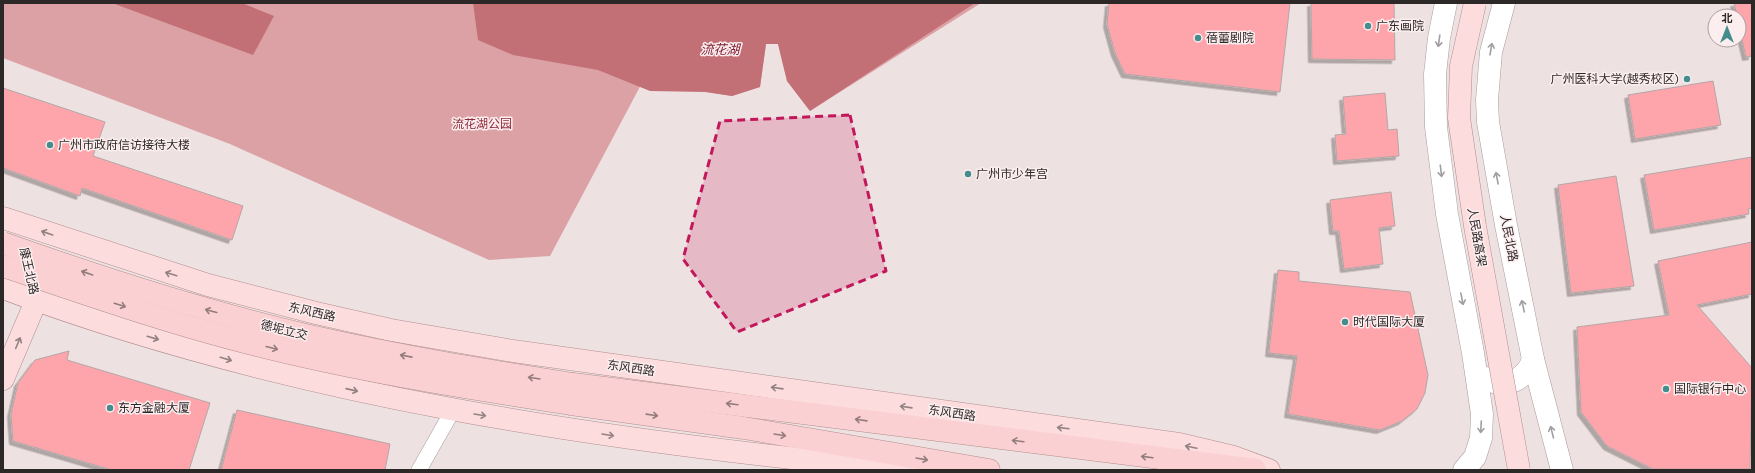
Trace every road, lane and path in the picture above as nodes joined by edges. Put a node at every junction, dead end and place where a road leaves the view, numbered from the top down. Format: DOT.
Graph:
graph roads {
  1 [pos="1446,3"];
  2 [pos="1475,3"];
  3 [pos="1504,3"];
  4 [pos="8,225"];
  5 [pos="3,243"];
  6 [pos="3,266"];
  7 [pos="3,288"];
  8 [pos="36,301"];
  9 [pos="1473,353"];
  10 [pos="1534,359"];
  11 [pos="3,379"];
  12 [pos="572,394"];
  13 [pos="453,410"];
  14 [pos="419,470"];
  15 [pos="908,470"];
  16 [pos="989,470"];
  17 [pos="1255,470"];
  18 [pos="1269,470"];
  19 [pos="1464,470"];
  20 [pos="1518,470"];
  21 [pos="1562,470"];
  1 -- 9 [label="main road, one-way"];
  2 -- 20 [label="main road, 人民路高架, bridge"];
  10 -- 3 [label="main road, 人民北路, one-way"];
  4 -- 8 [label="main road, 康王北路"];
  18 -- 4 [label="main road, 东风西路, one-way"];
  12 -- 5 [label="highway, 德坭立交, one-way, bridge"];
  6 -- 12 [label="highway, 德坭立交, one-way, bridge"];
  7 -- 8 [label="main road"];
  11 -- 8 [label="main road, 康王北路, one-way"];
  8 -- 13 [label="main road, one-way"];
  9 -- 10 [label="main road"];
  9 -- 19 [label="main road, one-way"];
  21 -- 10 [label="main road, 人民北路, one-way"];
  12 -- 16 [label="highway, one-way"];
  17 -- 12 [label="highway, 东风西路, one-way"];
  13 -- 14 [label="street"];
  13 -- 15 [label="main road, one-way"];
}
